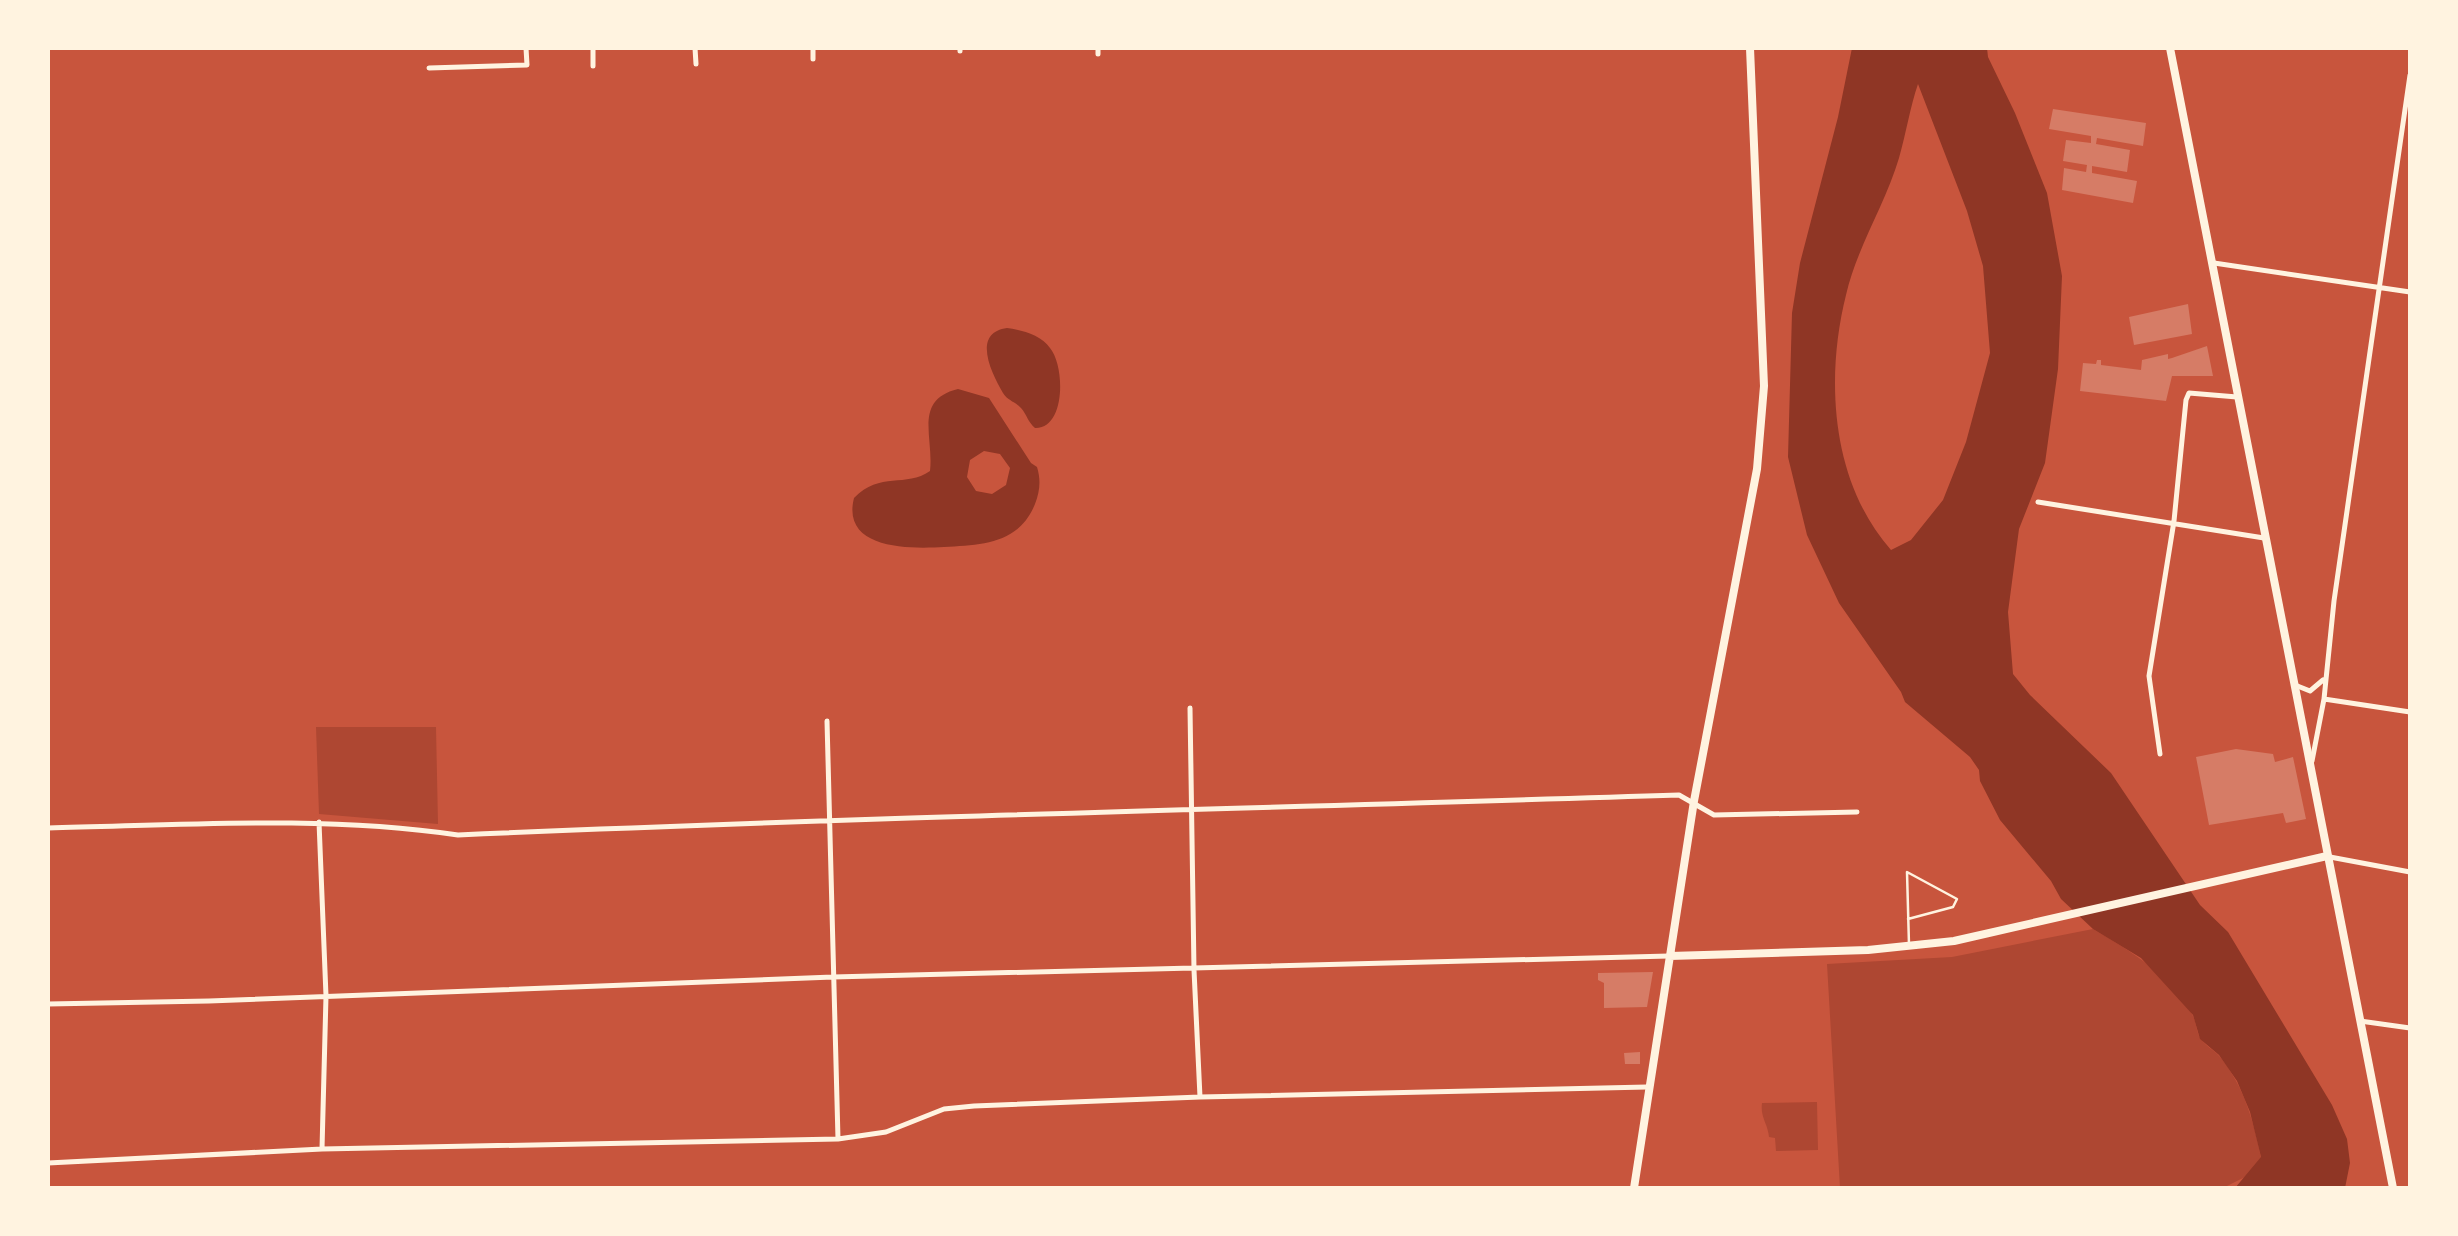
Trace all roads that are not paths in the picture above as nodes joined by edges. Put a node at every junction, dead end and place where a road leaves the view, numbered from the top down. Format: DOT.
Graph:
graph roads {
  1 [pos="526,48"];
  2 [pos="592,48"];
  3 [pos="695,48"];
  4 [pos="813,48"];
  5 [pos="1750,48"];
  6 [pos="2170,48"];
  7 [pos="813,60"];
  8 [pos="696,64"];
  9 [pos="593,66"];
  10 [pos="429,68"];
  11 [pos="2410,76"];
  12 [pos="2400,154"];
  13 [pos="2410,155"];
  14 [pos="2214,263"];
  15 [pos="2382,288"];
  16 [pos="2410,292"];
  17 [pos="2240,398"];
  18 [pos="2038,502"];
  19 [pos="2174,521"];
  20 [pos="2264,538"];
  21 [pos="2325,678"];
  22 [pos="2294,684"];
  23 [pos="2324,698"];
  24 [pos="1190,708"];
  25 [pos="2410,712"];
  26 [pos="828,721"];
  27 [pos="2160,754"];
  28 [pos="2311,764"];
  29 [pos="1694,801"];
  30 [pos="1191,811"];
  31 [pos="1857,812"];
  32 [pos="830,818"];
  33 [pos="319,822"];
  34 [pos="48,828"];
  35 [pos="2327,856"];
  36 [pos="2410,872"];
  37 [pos="1908,919"];
  38 [pos="1908,946"];
  39 [pos="1670,956"];
  40 [pos="1194,970"];
  41 [pos="833,978"];
  42 [pos="326,996"];
  43 [pos="48,1004"];
  44 [pos="2360,1021"];
  45 [pos="2410,1028"];
  46 [pos="1647,1087"];
  47 [pos="1200,1097"];
  48 [pos="838,1139"];
  49 [pos="322,1149"];
  50 [pos="48,1163"];
  51 [pos="1634,1188"];
  52 [pos="2393,1188"];
  1 -- 10 [label="street"];
  2 -- 9 [label="street"];
  3 -- 8 [label="street"];
  4 -- 7 [label="street"];
  5 -- 29 [label="street"];
  6 -- 14 [label="street"];
  11 -- 12 [label="street"];
  12 -- 13 [label="street"];
  12 -- 15 [label="street"];
  14 -- 15 [label="street"];
  14 -- 17 [label="street"];
  15 -- 16 [label="street"];
  15 -- 21 [label="street"];
  17 -- 19 [label="street"];
  17 -- 20 [label="street"];
  18 -- 19 [label="street"];
  19 -- 20 [label="street"];
  19 -- 27 [label="street"];
  20 -- 22 [label="street"];
  21 -- 22 [label="street"];
  21 -- 23 [label="street"];
  22 -- 28 [label="street"];
  23 -- 25 [label="street"];
  23 -- 28 [label="street"];
  24 -- 30 [label="street"];
  26 -- 32 [label="street"];
  28 -- 35 [label="street"];
  29 -- 30 [label="street"];
  29 -- 31 [label="street"];
  29 -- 39 [label="street"];
  30 -- 32 [label="street"];
  30 -- 40 [label="street"];
  32 -- 33 [label="street"];
  32 -- 41 [label="street"];
  33 -- 34 [label="street"];
  33 -- 42 [label="street"];
  35 -- 36 [label="street"];
  35 -- 38 [label="street"];
  35 -- 44 [label="street"];
  37 -- 37 [label="lane"];
  37 -- 38 [label="lane"];
  38 -- 39 [label="street"];
  39 -- 40 [label="street"];
  39 -- 46 [label="street"];
  40 -- 41 [label="street"];
  40 -- 47 [label="street"];
  41 -- 42 [label="street"];
  41 -- 48 [label="street"];
  42 -- 43 [label="street"];
  42 -- 49 [label="street"];
  44 -- 45 [label="street"];
  44 -- 52 [label="street"];
  46 -- 47 [label="street"];
  46 -- 51 [label="street"];
  47 -- 48 [label="street"];
  48 -- 49 [label="street"];
  49 -- 50 [label="street"];
}
